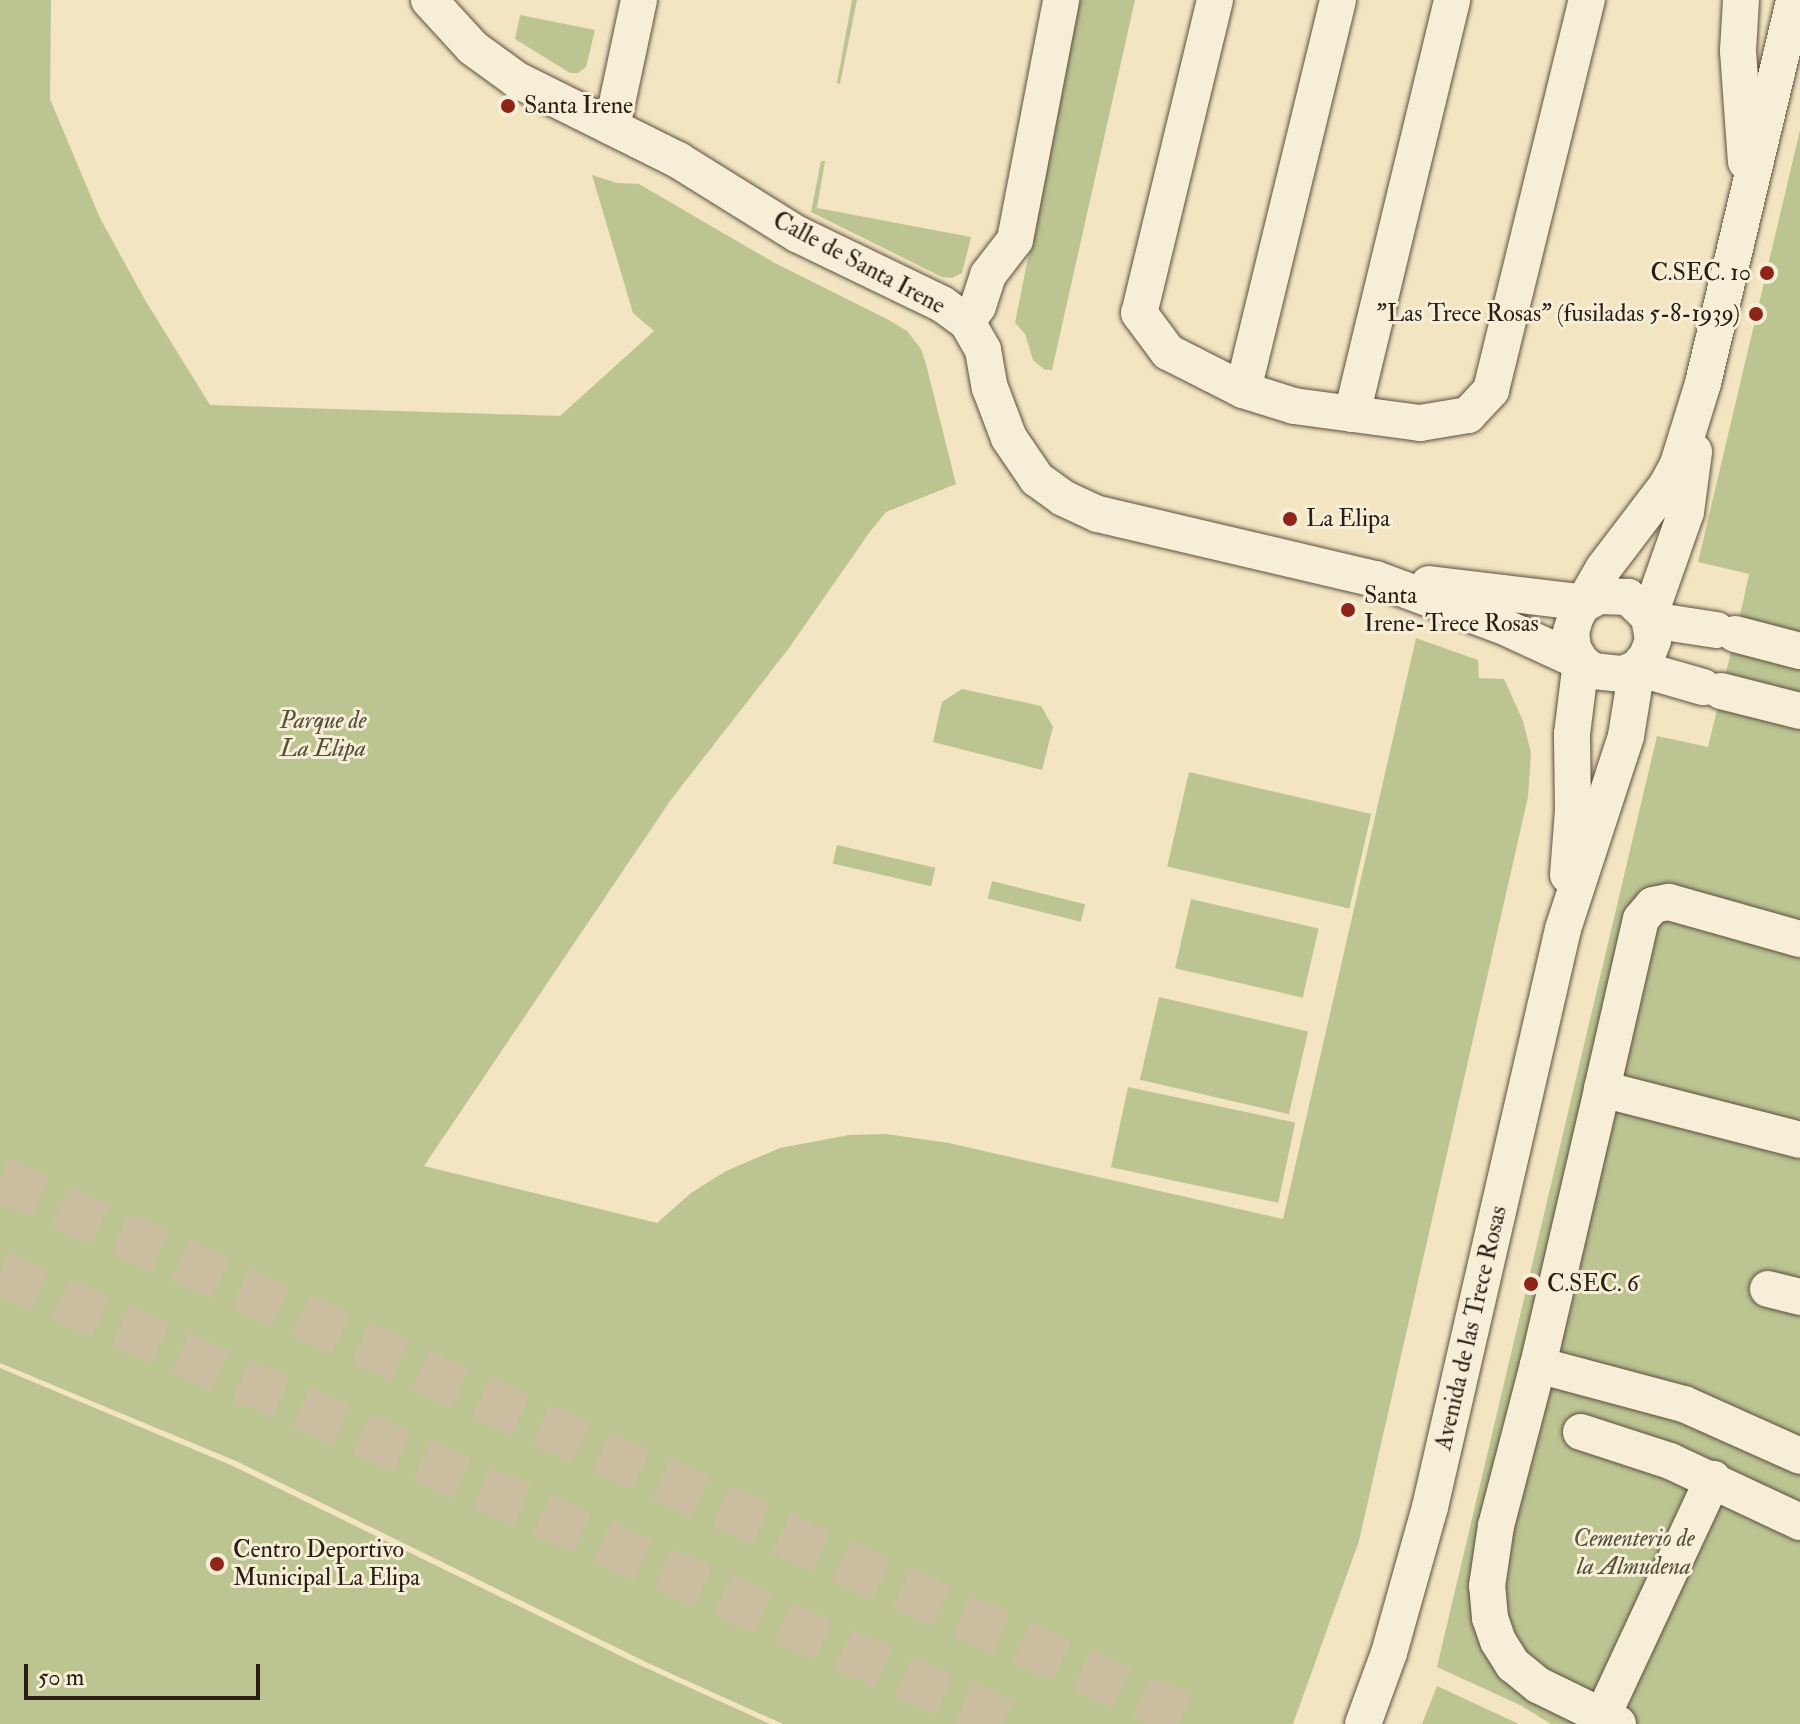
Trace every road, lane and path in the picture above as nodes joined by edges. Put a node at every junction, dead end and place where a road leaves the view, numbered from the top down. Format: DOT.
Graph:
graph roads {
  1 [pos="429,0"];
  2 [pos="639,0"];
  3 [pos="1061,0"];
  4 [pos="1215,0"];
  5 [pos="1338,0"];
  6 [pos="1452,0"];
  7 [pos="1587,0"];
  8 [pos="1741,0"];
  9 [pos="1794,0"];
  10 [pos="612,127"];
  11 [pos="1749,189"];
  12 [pos="967,322"];
  13 [pos="1703,383"];
  14 [pos="1243,390"];
  15 [pos="1352,414"];
  16 [pos="1376,579"];
  17 [pos="1592,600"];
  18 [pos="1650,618"];
  19 [pos="1800,651"];
  20 [pos="1581,662"];
  21 [pos="1637,668"];
  22 [pos="1800,711"];
  23 [pos="1563,929"];
  24 [pos="1800,939"];
  25 [pos="1602,1089"];
  26 [pos="1800,1140"];
  27 [pos="1538,1365"];
  28 [pos="1581,1432"];
  29 [pos="1800,1456"];
  30 [pos="1713,1479"];
  31 [pos="1800,1522"];
  32 [pos="1610,1721"];
  33 [pos="1363,1724"];
  1 -- 10 [label="street, Calle de Santa Irene"];
  2 -- 10 [label="street"];
  3 -- 12 [label="street"];
  4 -- 14 [label="street"];
  5 -- 14 [label="street"];
  6 -- 15 [label="street"];
  7 -- 15 [label="street"];
  8 -- 11 [label="street"];
  9 -- 11 [label="street, Avenida de las Trece Rosas"];
  10 -- 12 [label="street, Calle de Santa Irene"];
  11 -- 13 [label="street, Avenida de las Trece Rosas"];
  12 -- 16 [label="street, Calle de Santa Irene"];
  13 -- 17 [label="street, Avenida de las Trece Rosas"];
  13 -- 18 [label="street, Avenida de las Trece Rosas"];
  14 -- 15 [label="street"];
  16 -- 17 [label="street, Calle de Santa Irene"];
  16 -- 20 [label="street, Calle de Santa Irene"];
  17 -- 18 [label="street, Calle de Santa Irene"];
  17 -- 20 [label="street, Avenida de las Trece Rosas"];
  18 -- 19 [label="street"];
  18 -- 21 [label="street, Avenida de las Trece Rosas"];
  20 -- 21 [label="street, Calle de Santa Irene"];
  20 -- 23 [label="street, Avenida de las Trece Rosas"];
  21 -- 22 [label="street, Calle de Santa Irene"];
  21 -- 23 [label="street, Avenida de las Trece Rosas"];
  23 -- 33 [label="street, Avenida de las Trece Rosas"];
  24 -- 25 [label="street"];
  25 -- 26 [label="street"];
  25 -- 27 [label="street"];
  27 -- 29 [label="street"];
  27 -- 32 [label="street"];
  28 -- 30 [label="street"];
  30 -- 31 [label="street"];
  30 -- 32 [label="street"];
}
